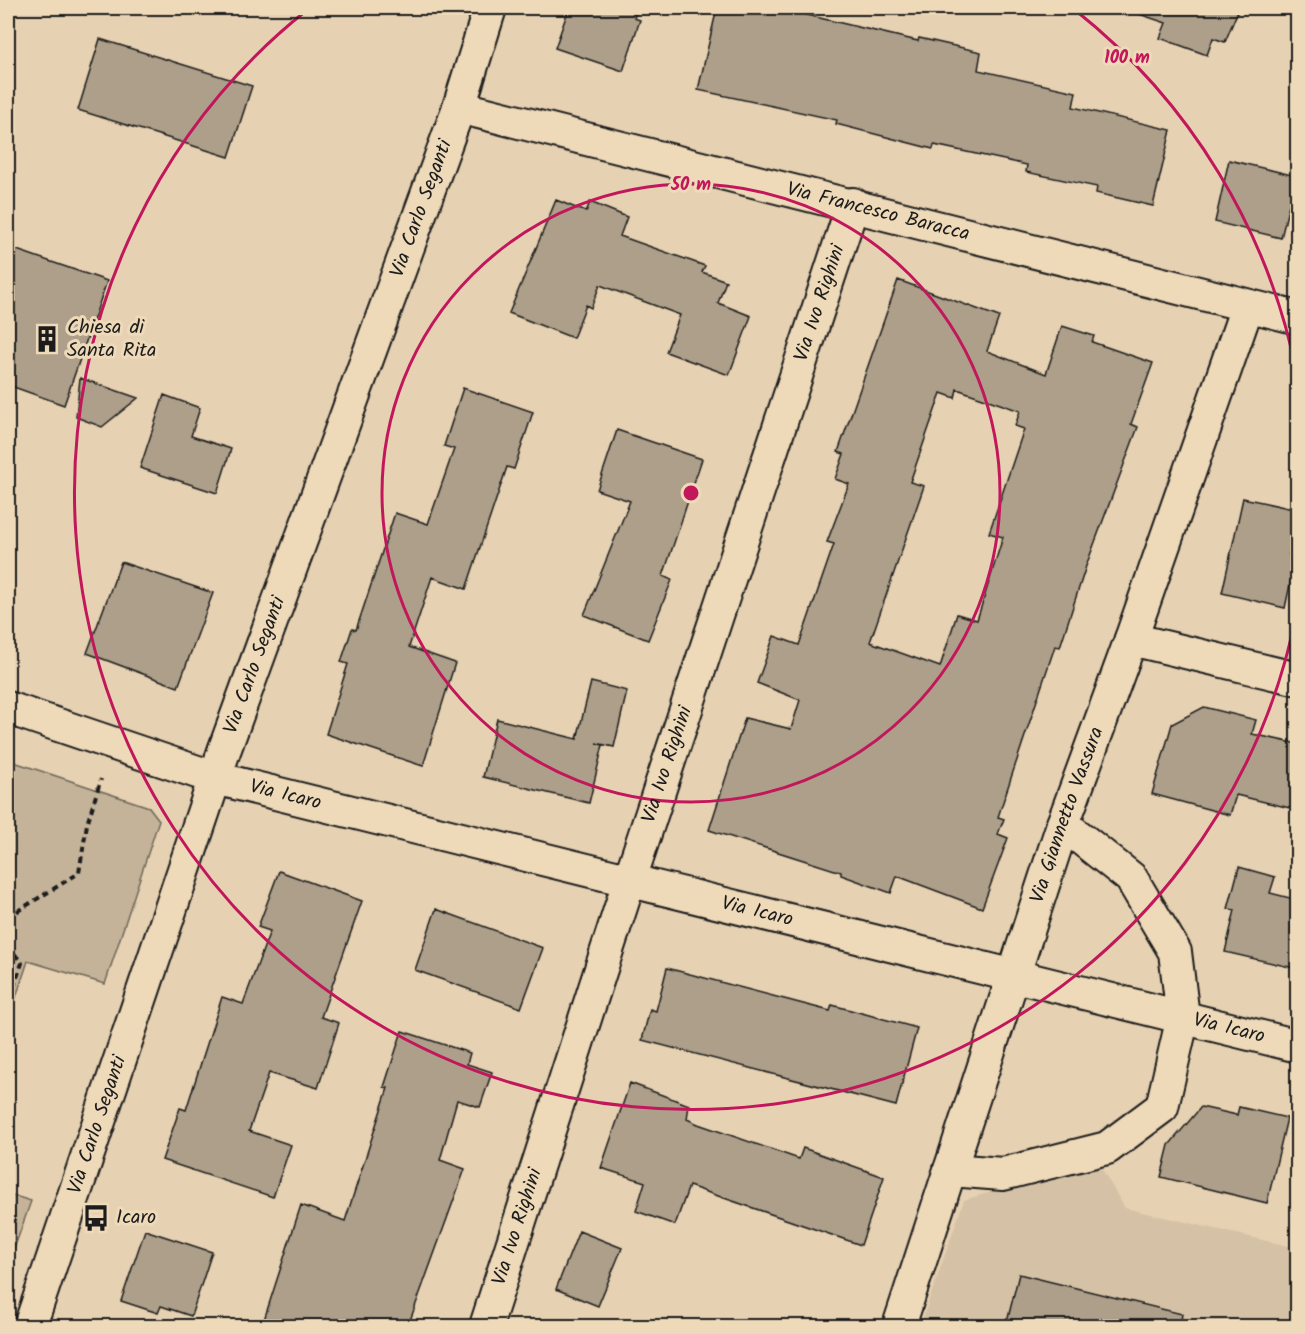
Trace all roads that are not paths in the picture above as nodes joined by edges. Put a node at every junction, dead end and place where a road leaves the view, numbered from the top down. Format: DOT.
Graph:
graph roads {
  1 [pos="490,8"];
  2 [pos="459,107"];
  3 [pos="853,204"];
  4 [pos="1247,307"];
  5 [pos="1298,318"];
  6 [pos="1131,639"];
  7 [pos="1298,679"];
  8 [pos="8,708"];
  9 [pos="215,778"];
  10 [pos="1063,824"];
  11 [pos="629,882"];
  12 [pos="1012,977"];
  13 [pos="1183,1017"];
  14 [pos="1298,1046"];
  15 [pos="950,1170"];
  16 [pos="30,1326"];
  17 [pos="486,1326"];
  18 [pos="899,1326"];
  1 -- 2 [label="street, Via Carlo Seganti"];
  2 -- 3 [label="street, Via Francesco Baracca"];
  2 -- 9 [label="street, Via Carlo Seganti"];
  3 -- 4 [label="street, Via Francesco Baracca"];
  3 -- 11 [label="street, Via Ivo Righini"];
  4 -- 5 [label="street, Via Francesco Baracca"];
  4 -- 6 [label="street, Via Giannetto Vassura"];
  6 -- 7 [label="street"];
  6 -- 10 [label="street, Via Giannetto Vassura"];
  8 -- 9 [label="street, Via Icaro"];
  9 -- 11 [label="street, Via Icaro"];
  9 -- 16 [label="street, Via Carlo Seganti"];
  10 -- 12 [label="street, Via Giannetto Vassura"];
  10 -- 13 [label="street"];
  11 -- 12 [label="street, Via Icaro"];
  11 -- 17 [label="street, Via Ivo Righini"];
  12 -- 13 [label="street, Via Icaro"];
  12 -- 15 [label="street, Via Giannetto Vassura"];
  13 -- 14 [label="street, Via Icaro"];
  13 -- 15 [label="street"];
  15 -- 18 [label="street, Via Giannetto Vassura"];
}
